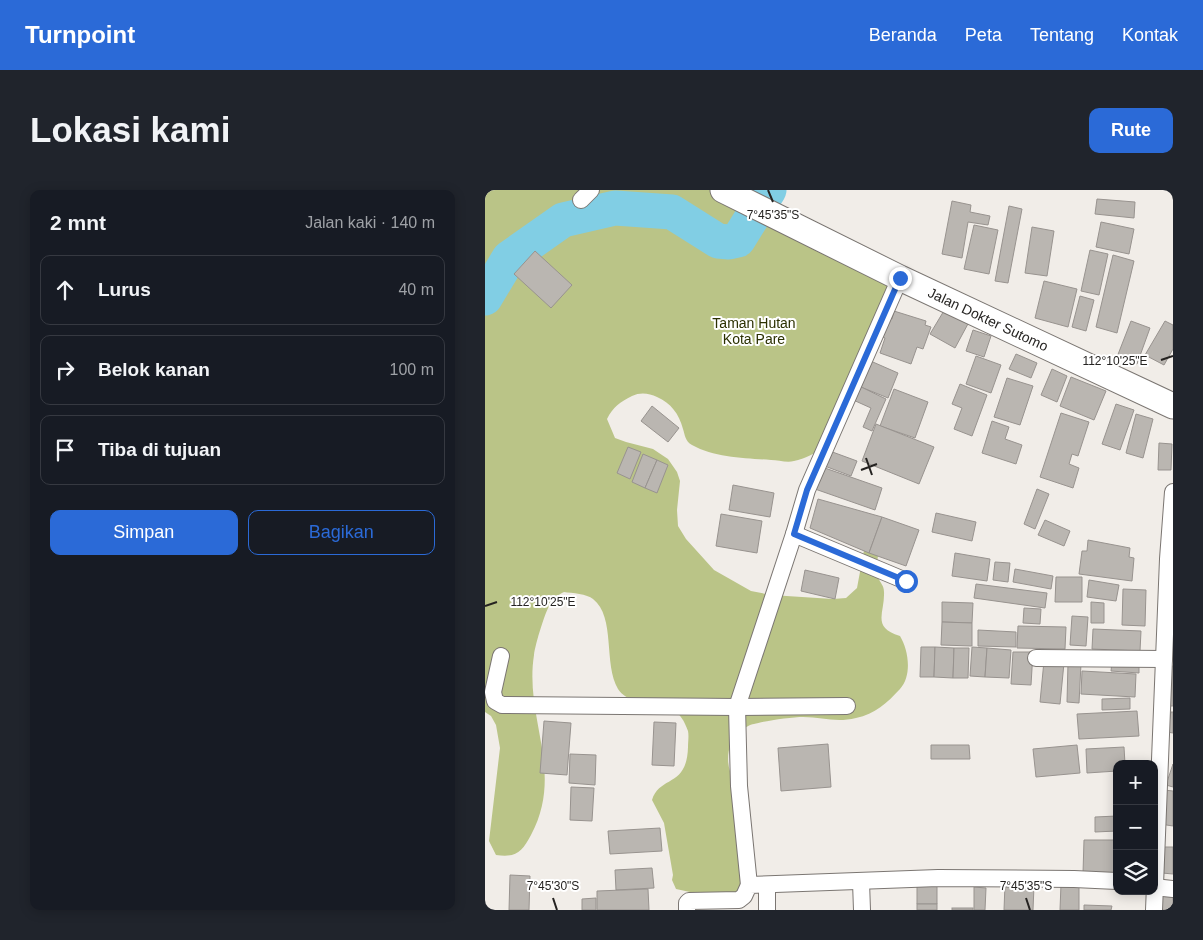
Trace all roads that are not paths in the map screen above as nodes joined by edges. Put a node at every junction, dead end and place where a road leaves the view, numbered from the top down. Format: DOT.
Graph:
graph roads {
  1 [pos="734,195"];
  2 [pos="900,278"];
  3 [pos="1173,406"];
  4 [pos="1173,492"];
  5 [pos="794,534"];
  6 [pos="906,581"];
  7 [pos="501,656"];
  8 [pos="1036,658"];
  9 [pos="1164,659"];
  10 [pos="847,706"];
  11 [pos="737,707"];
  12 [pos="1156,850"];
  13 [pos="1113,881"];
  14 [pos="861,882"];
  15 [pos="749,885"];
  16 [pos="767,885"];
  17 [pos="1158,887"];
  18 [pos="1173,889"];
  19 [pos="1155,895"];
  20 [pos="687,910"];
  21 [pos="767,910"];
  22 [pos="862,910"];
  23 [pos="1154,910"];
  1 -- 2 [label="main road, Jalan Dokter Sutomo"];
  2 -- 3 [label="main road, Jalan Dokter Sutomo"];
  2 -- 5 [label="street"];
  4 -- 9 [label="street"];
  5 -- 6 [label="street"];
  5 -- 11 [label="street"];
  7 -- 11 [label="street"];
  8 -- 9 [label="street"];
  9 -- 12 [label="street"];
  10 -- 11 [label="street"];
  11 -- 15 [label="street"];
  13 -- 14 [label="street"];
  14 -- 16 [label="street"];
  14 -- 22 [label="street"];
  15 -- 16 [label="street"];
  15 -- 20 [label="street"];
  16 -- 21 [label="street"];
  17 -- 18 [label="street"];
  19 -- 23 [label="street"];
}
